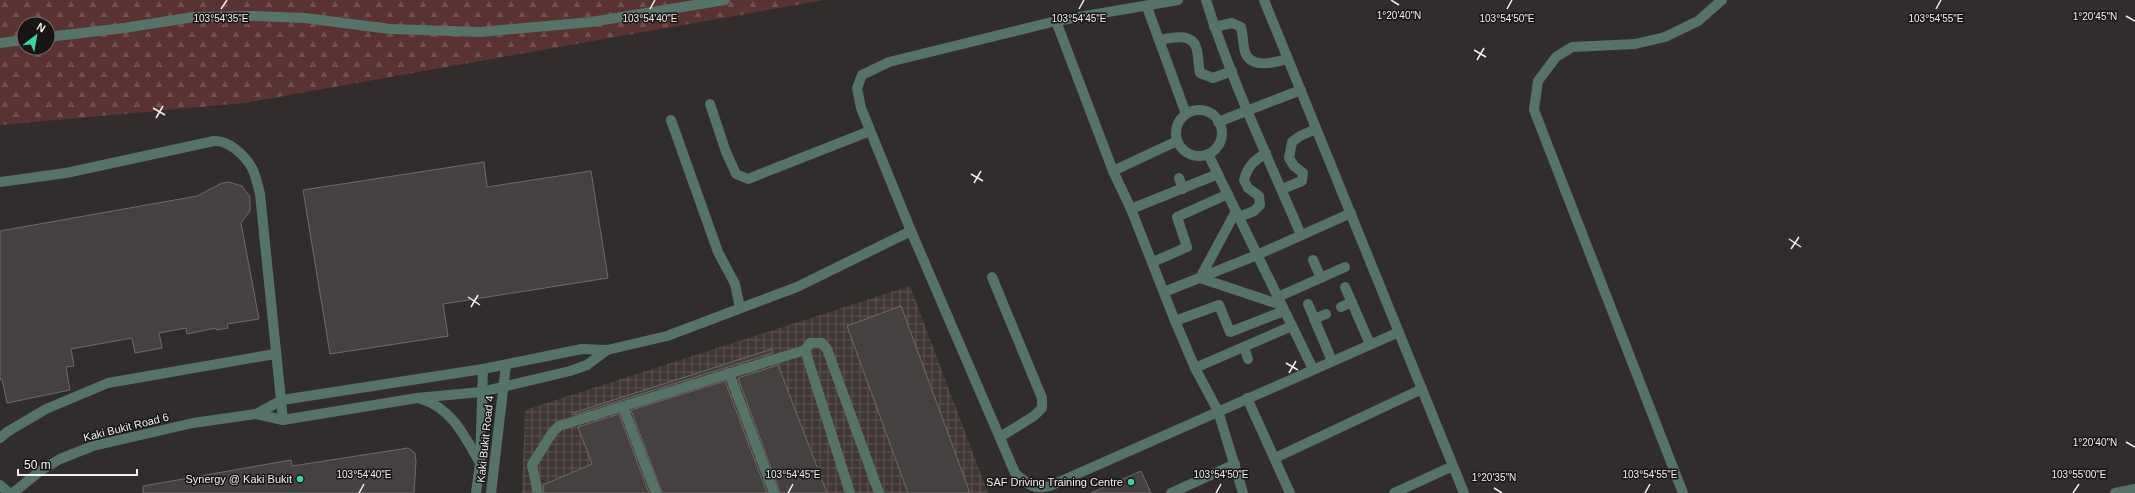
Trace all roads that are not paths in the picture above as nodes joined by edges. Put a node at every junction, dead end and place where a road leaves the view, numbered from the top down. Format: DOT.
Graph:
graph roads {
  1 [pos="725,0"];
  2 [pos="1178,0"];
  3 [pos="1206,0"];
  4 [pos="1264,0"];
  5 [pos="1722,0"];
  6 [pos="1147,7"];
  7 [pos="1056,21"];
  8 [pos="1214,27"];
  9 [pos="56,36"];
  10 [pos="1159,40"];
  11 [pos="16,41"];
  12 [pos="0,43"];
  13 [pos="1288,59"];
  14 [pos="1232,71"];
  15 [pos="1301,90"];
  16 [pos="710,104"];
  17 [pos="1248,111"];
  18 [pos="1186,114"];
  19 [pos="671,120"];
  20 [pos="1218,122"];
  21 [pos="1316,129"];
  22 [pos="870,131"];
  23 [pos="1177,141"];
  24 [pos="1208,154"];
  25 [pos="1266,154"];
  26 [pos="1113,171"];
  27 [pos="1218,174"];
  28 [pos="1179,178"];
  29 [pos="0,182"];
  30 [pos="1183,189"];
  31 [pos="1282,189"];
  32 [pos="1228,194"];
  33 [pos="1131,209"];
  34 [pos="1350,213"];
  35 [pos="1237,214"];
  36 [pos="911,231"];
  37 [pos="1301,235"];
  38 [pos="1257,255"];
  39 [pos="1312,260"];
  40 [pos="1153,262"];
  41 [pos="1345,267"];
  42 [pos="992,277"];
  43 [pos="1200,278"];
  44 [pos="1321,278"];
  45 [pos="1345,287"];
  46 [pos="1164,292"];
  47 [pos="1352,302"];
  48 [pos="1281,304"];
  49 [pos="1308,304"];
  50 [pos="1341,307"];
  51 [pos="740,308"];
  52 [pos="1326,314"];
  53 [pos="1314,319"];
  54 [pos="1175,321"];
  55 [pos="1292,326"];
  56 [pos="1399,332"];
  57 [pos="1370,344"];
  58 [pos="1244,347"];
  59 [pos="607,350"];
  60 [pos="805,350"];
  61 [pos="275,354"];
  62 [pos="1248,359"];
  63 [pos="1332,361"];
  64 [pos="506,364"];
  65 [pos="1195,368"];
  66 [pos="483,369"];
  67 [pos="1313,369"];
  68 [pos="729,373"];
  69 [pos="503,387"];
  70 [pos="1422,389"];
  71 [pos="481,392"];
  72 [pos="417,398"];
  73 [pos="1247,398"];
  74 [pos="282,400"];
  75 [pos="623,407"];
  76 [pos="1218,411"];
  77 [pos="256,414"];
  78 [pos="283,420"];
  79 [pos="1000,437"];
  80 [pos="0,438"];
  81 [pos="1275,458"];
  82 [pos="480,463"];
  83 [pos="1235,464"];
  84 [pos="1453,466"];
  85 [pos="0,485"];
  86 [pos="2135,489"];
  87 [pos="9,493"];
  88 [pos="13,493"];
  89 [pos="476,493"];
  90 [pos="492,493"];
  91 [pos="538,493"];
  92 [pos="656,493"];
  93 [pos="774,493"];
  94 [pos="850,493"];
  95 [pos="879,493"];
  96 [pos="1171,493"];
  97 [pos="1243,493"];
  98 [pos="1290,493"];
  99 [pos="1394,493"];
  100 [pos="1464,493"];
  101 [pos="1683,493"];
  102 [pos="2115,493"];
  1 -- 9 [label="street"];
  2 -- 6 [label="street"];
  3 -- 8 [label="street"];
  4 -- 13 [label="street"];
  5 -- 101 [label="street"];
  6 -- 7 [label="street"];
  6 -- 10 [label="street"];
  7 -- 22 [label="street"];
  7 -- 26 [label="street"];
  8 -- 13 [label="street"];
  8 -- 14 [label="street"];
  10 -- 14 [label="street"];
  10 -- 18 [label="street"];
  11 -- 12 [label="street"];
  13 -- 15 [label="street"];
  14 -- 17 [label="street"];
  15 -- 17 [label="street"];
  15 -- 21 [label="street"];
  16 -- 22 [label="street"];
  17 -- 20 [label="street"];
  17 -- 25 [label="street"];
  18 -- 20 [label="street"];
  18 -- 23 [label="street"];
  19 -- 51 [label="street"];
  20 -- 24 [label="street"];
  21 -- 31 [label="street"];
  21 -- 34 [label="street"];
  22 -- 36 [label="street"];
  23 -- 24 [label="street"];
  23 -- 26 [label="street"];
  24 -- 27 [label="street"];
  25 -- 31 [label="street"];
  25 -- 35 [label="street"];
  26 -- 33 [label="street"];
  27 -- 30 [label="street"];
  27 -- 32 [label="street"];
  28 -- 30 [label="street"];
  29 -- 61 [label="street"];
  30 -- 33 [label="street"];
  31 -- 37 [label="street"];
  32 -- 35 [label="street"];
  32 -- 40 [label="street"];
  33 -- 40 [label="street"];
  34 -- 37 [label="street"];
  34 -- 56 [label="street"];
  35 -- 38 [label="street"];
  35 -- 43 [label="street"];
  36 -- 51 [label="street"];
  36 -- 79 [label="street"];
  37 -- 38 [label="street"];
  38 -- 43 [label="street"];
  38 -- 48 [label="street"];
  39 -- 44 [label="street"];
  40 -- 46 [label="street"];
  41 -- 44 [label="street"];
  42 -- 79 [label="street"];
  43 -- 46 [label="street"];
  43 -- 48 [label="street"];
  44 -- 48 [label="street"];
  45 -- 47 [label="street"];
  46 -- 54 [label="street"];
  47 -- 50 [label="street"];
  47 -- 57 [label="street"];
  48 -- 54 [label="street"];
  48 -- 55 [label="street"];
  49 -- 53 [label="street"];
  51 -- 59 [label="street"];
  52 -- 53 [label="street"];
  53 -- 63 [label="street"];
  54 -- 65 [label="street"];
  55 -- 58 [label="street"];
  55 -- 67 [label="street"];
  56 -- 57 [label="street"];
  56 -- 70 [label="street"];
  57 -- 63 [label="street"];
  58 -- 62 [label="street"];
  58 -- 65 [label="street"];
  59 -- 64 [label="street"];
  59 -- 69 [label="street, Kaki Bukit Road 4"];
  60 -- 68 [label="street"];
  60 -- 94 [label="street"];
  60 -- 95 [label="street"];
  61 -- 74 [label="street"];
  61 -- 80 [label="street"];
  63 -- 67 [label="street"];
  64 -- 66 [label="street"];
  64 -- 69 [label="street, Kaki Bukit Road 4"];
  65 -- 76 [label="street"];
  66 -- 71 [label="street, Kaki Bukit Road 4"];
  66 -- 74 [label="street, Kaki Bukit Road 6"];
  67 -- 73 [label="street"];
  68 -- 75 [label="street"];
  68 -- 93 [label="street"];
  69 -- 71 [label="street, Kaki Bukit Road 4"];
  69 -- 90 [label="street, Kaki Bukit Road 4"];
  70 -- 81 [label="street"];
  70 -- 84 [label="street"];
  71 -- 72 [label="street, Kaki Bukit Road 6"];
  71 -- 82 [label="street, Kaki Bukit Road 4"];
  72 -- 78 [label="street, Kaki Bukit Road 6"];
  72 -- 82 [label="street"];
  73 -- 76 [label="street"];
  73 -- 81 [label="street"];
  74 -- 77 [label="street, Kaki Bukit Road 6"];
  74 -- 78 [label="street"];
  75 -- 91 [label="street"];
  75 -- 92 [label="street"];
  76 -- 79 [label="street"];
  76 -- 83 [label="street"];
  77 -- 78 [label="street, Kaki Bukit Road 6"];
  77 -- 88 [label="street, Kaki Bukit Road 6"];
  81 -- 98 [label="street"];
  82 -- 89 [label="street, Kaki Bukit Road 4"];
  83 -- 96 [label="street"];
  83 -- 97 [label="street"];
  84 -- 99 [label="street"];
  84 -- 100 [label="street"];
  85 -- 87 [label="street"];
  86 -- 102 [label="street"];
}
